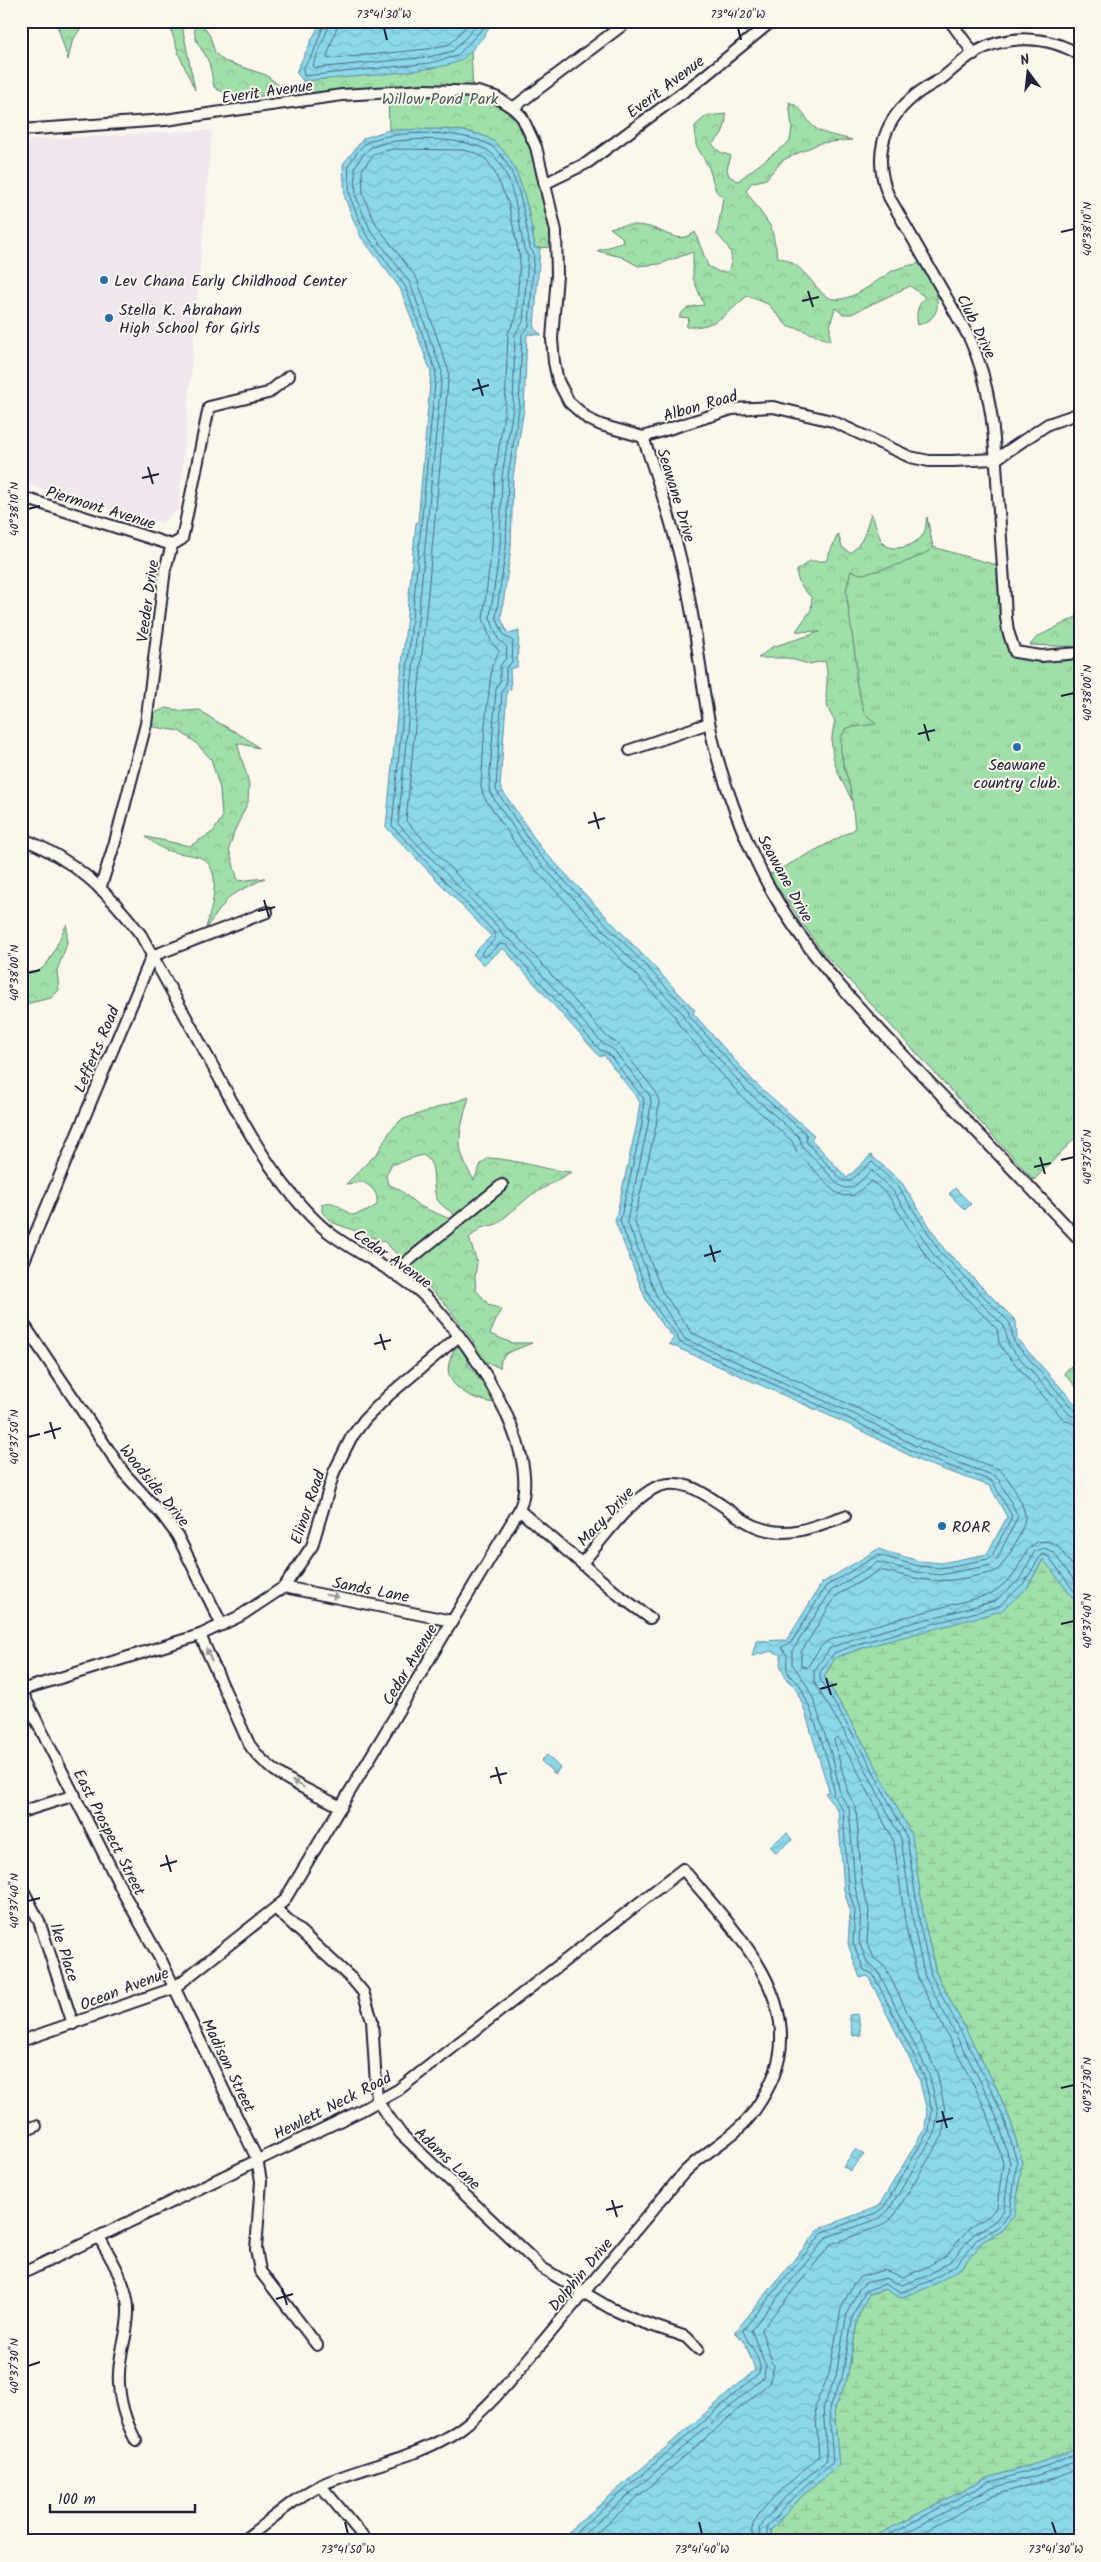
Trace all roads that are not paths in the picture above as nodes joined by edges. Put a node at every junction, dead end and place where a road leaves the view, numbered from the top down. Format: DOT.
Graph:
graph roads {
  1 [pos="628,21"];
  2 [pos="772,21"];
  3 [pos="950,21"];
  4 [pos="974,54"];
  5 [pos="1080,55"];
  6 [pos="513,108"];
  7 [pos="21,130"];
  8 [pos="546,183"];
  9 [pos="289,376"];
  10 [pos="1080,413"];
  11 [pos="643,436"];
  12 [pos="996,459"];
  13 [pos="21,497"];
  14 [pos="172,545"];
  15 [pos="1080,653"];
  16 [pos="709,723"];
  17 [pos="630,750"];
  18 [pos="21,838"];
  19 [pos="100,889"];
  20 [pos="267,912"];
  21 [pos="152,956"];
  22 [pos="502,1185"];
  23 [pos="1080,1240"];
  24 [pos="21,1268"];
  25 [pos="393,1273"];
  26 [pos="21,1320"];
  27 [pos="459,1336"];
  28 [pos="519,1510"];
  29 [pos="845,1516"];
  30 [pos="583,1562"];
  31 [pos="284,1587"];
  32 [pos="650,1618"];
  33 [pos="452,1620"];
  34 [pos="222,1625"];
  35 [pos="200,1635"];
  36 [pos="21,1690"];
  37 [pos="75,1795"];
  38 [pos="341,1807"];
  39 [pos="21,1812"];
  40 [pos="693,1881"];
  41 [pos="24,1892"];
  42 [pos="276,1909"];
  43 [pos="174,1988"];
  44 [pos="73,2024"];
  45 [pos="21,2041"];
  46 [pos="377,2101"];
  47 [pos="36,2126"];
  48 [pos="21,2132"];
  49 [pos="257,2159"];
  50 [pos="99,2237"];
  51 [pos="21,2274"];
  52 [pos="583,2293"];
  53 [pos="317,2345"];
  54 [pos="698,2350"];
  55 [pos="136,2441"];
  56 [pos="321,2486"];
  57 [pos="242,2541"];
  58 [pos="367,2541"];
  1 -- 6 [label="street"];
  2 -- 8 [label="street, Everit Avenue"];
  3 -- 4 [label="street"];
  4 -- 5 [label="street, Club Drive"];
  4 -- 12 [label="street, Club Drive"];
  6 -- 7 [label="street, Everit Avenue"];
  6 -- 8 [label="street"];
  8 -- 11 [label="street"];
  9 -- 14 [label="street, Veeder Drive"];
  10 -- 12 [label="street"];
  11 -- 12 [label="street, Albon Road"];
  11 -- 16 [label="street, Seawane Drive"];
  12 -- 15 [label="street, Club Drive"];
  13 -- 14 [label="street, Piermont Avenue"];
  14 -- 19 [label="street, Veeder Drive"];
  16 -- 17 [label="street"];
  16 -- 23 [label="street, Seawane Drive"];
  18 -- 19 [label="street, Cedar Avenue"];
  19 -- 21 [label="street, Cedar Avenue"];
  20 -- 21 [label="street"];
  21 -- 24 [label="street, Lefferts Road"];
  21 -- 25 [label="street, Cedar Avenue"];
  22 -- 25 [label="street"];
  25 -- 27 [label="street, Cedar Avenue"];
  26 -- 34 [label="street, Woodside Drive"];
  27 -- 28 [label="street, Cedar Avenue"];
  27 -- 31 [label="street, Elinor Road"];
  28 -- 30 [label="street, Macy Drive"];
  28 -- 33 [label="street, Cedar Avenue"];
  29 -- 30 [label="street, Macy Drive"];
  30 -- 32 [label="street, Macy Drive"];
  31 -- 33 [label="street, Sands Lane, one-way"];
  31 -- 34 [label="street, Elinor Road"];
  33 -- 38 [label="street, Cedar Avenue"];
  34 -- 35 [label="street, Elinor Road"];
  35 -- 36 [label="street, Elinor Road"];
  38 -- 35 [label="street, one-way"];
  36 -- 37 [label="street, East Prospect Street"];
  37 -- 39 [label="street"];
  37 -- 43 [label="street, East Prospect Street"];
  38 -- 42 [label="street, Cedar Avenue"];
  40 -- 46 [label="street, Hewlett Neck Road"];
  40 -- 52 [label="street, Dolphin Drive"];
  41 -- 44 [label="street, Ike Place"];
  42 -- 43 [label="street, Ocean Avenue"];
  42 -- 46 [label="street"];
  43 -- 44 [label="street, Ocean Avenue"];
  43 -- 49 [label="street, Madison Street"];
  44 -- 45 [label="street, Ocean Avenue"];
  46 -- 49 [label="street, Hewlett Neck Road"];
  46 -- 52 [label="street, Adams Lane"];
  47 -- 48 [label="street"];
  49 -- 50 [label="street, Hewlett Neck Road"];
  49 -- 53 [label="street, Madison Street"];
  50 -- 51 [label="street, Hewlett Neck Road"];
  50 -- 55 [label="street"];
  52 -- 54 [label="street, Adams Lane"];
  52 -- 56 [label="street, Dolphin Drive"];
  56 -- 57 [label="street, Dolphin Drive"];
  56 -- 58 [label="street"];
}
